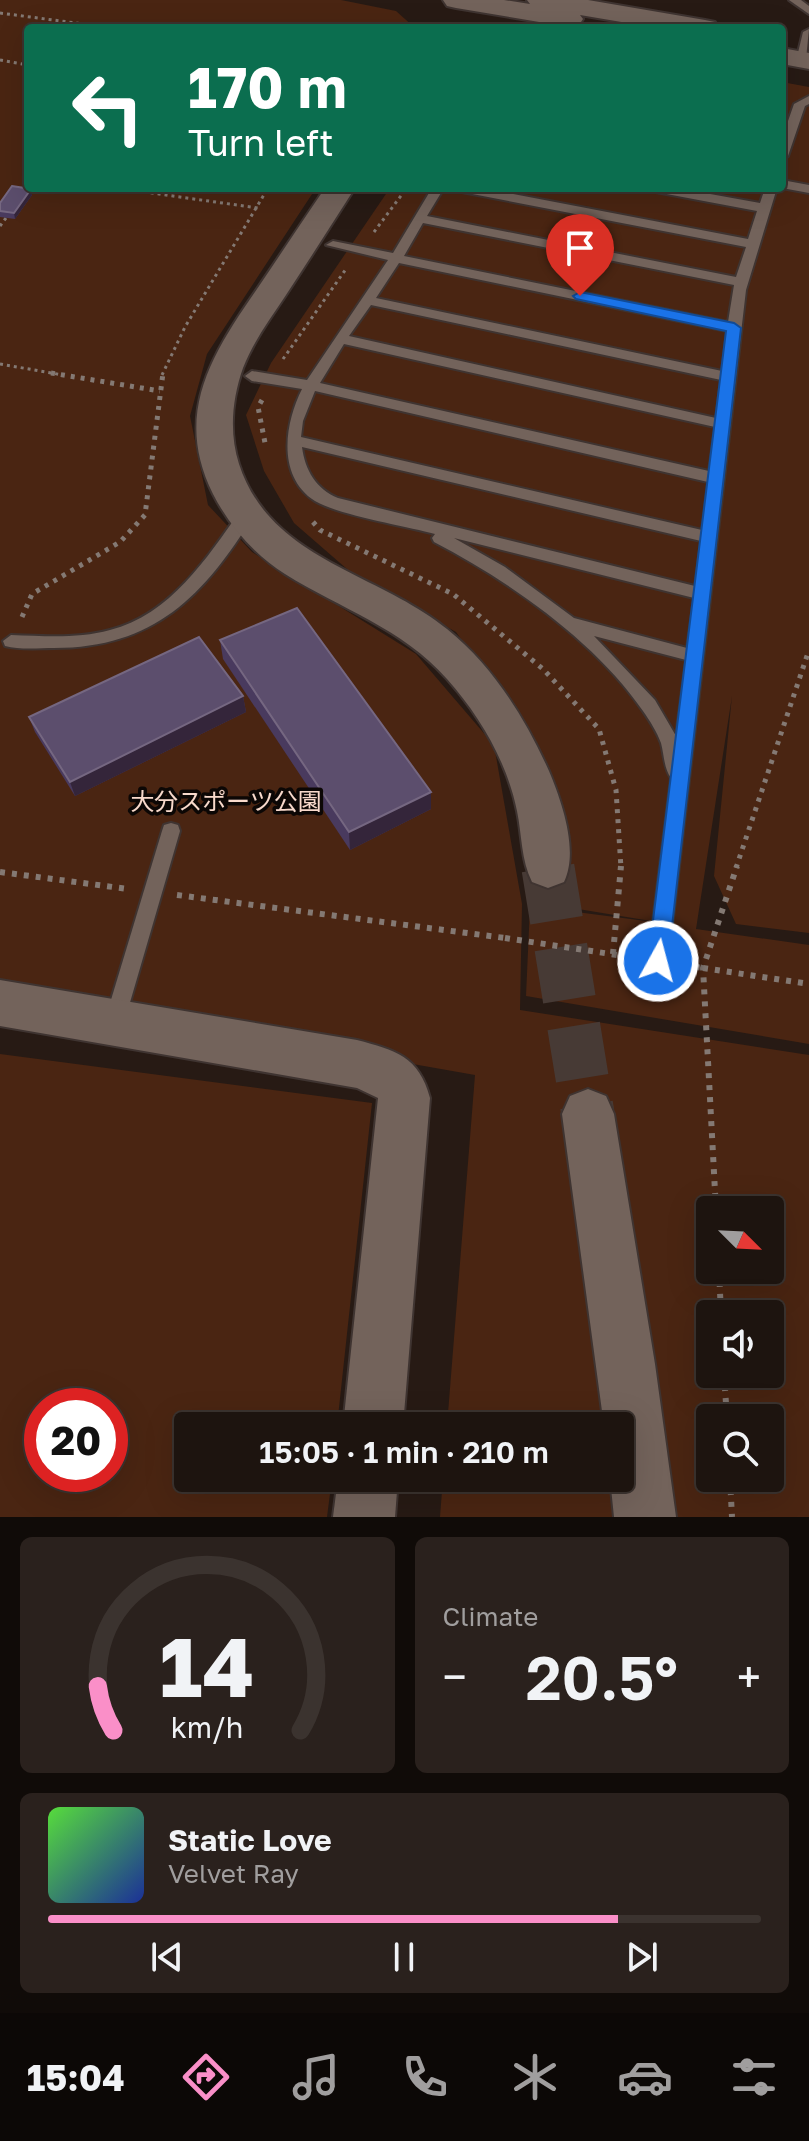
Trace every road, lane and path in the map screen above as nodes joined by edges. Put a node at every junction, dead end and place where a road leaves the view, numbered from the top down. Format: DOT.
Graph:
graph roads {
  1 [pos="540,0"];
  2 [pos="794,0"];
  3 [pos="474,6"];
  4 [pos="809,11"];
  5 [pos="0,13"];
  6 [pos="79,24"];
  7 [pos="451,24"];
  8 [pos="593,24"];
  9 [pos="681,24"];
  10 [pos="0,60"];
  11 [pos="24,64"];
  12 [pos="809,100"];
  13 [pos="786,110"];
  14 [pos="797,112"];
  15 [pos="786,137"];
  16 [pos="786,185"];
  17 [pos="809,189"];
  18 [pos="144,192"];
  19 [pos="266,192"];
  20 [pos="337,192"];
  21 [pos="367,192"];
  22 [pos="435,192"];
  23 [pos="483,192"];
  24 [pos="678,192"];
  25 [pos="770,192"];
  26 [pos="258,208"];
  27 [pos="764,208"];
  28 [pos="9,213"];
  29 [pos="419,218"];
  30 [pos="0,226"];
  31 [pos="752,244"];
  32 [pos="333,245"];
  33 [pos="396,258"];
  34 [pos="741,282"];
  35 [pos="367,300"];
  36 [pos="734,328"];
  37 [pos="341,339"];
  38 [pos="0,364"];
  39 [pos="252,376"];
  40 [pos="728,377"];
  41 [pos="309,385"];
  42 [pos="160,391"];
  43 [pos="723,424"];
  44 [pos="293,440"];
  45 [pos="716,478"];
  46 [pos="246,515"];
  47 [pos="405,521"];
  48 [pos="709,537"];
  49 [pos="358,593"];
  50 [pos="702,594"];
  51 [pos="568,623"];
  52 [pos="11,641"];
  53 [pos="809,650"];
  54 [pos="695,656"];
  55 [pos="679,786"];
  56 [pos="171,831"];
  57 [pos="548,868"];
  58 [pos="0,872"];
  59 [pos="153,892"];
  60 [pos="658,961"];
  61 [pos="703,968"];
  62 [pos="809,984"];
  63 [pos="0,1003"];
  64 [pos="114,1023"];
  65 [pos="588,1114"];
  66 [pos="715,1196"];
  67 [pos="374,1412"];
  68 [pos="367,1492"];
  69 [pos="731,1492"];
  70 [pos="364,1517"];
  71 [pos="645,1517"];
  72 [pos="732,1517"];
  1 -- 9 [label="street"];
  2 -- 4 [label="lane"];
  3 -- 7 [label="street"];
  3 -- 8 [label="street"];
  5 -- 6 [label="path"];
  10 -- 11 [label="path"];
  12 -- 14 [label="lane"];
  13 -- 14 [label="lane"];
  14 -- 15 [label="lane"];
  16 -- 17 [label="lane"];
  18 -- 26 [label="path"];
  19 -- 26 [label="path"];
  20 -- 46 [label="street"];
  21 -- 32 [label="street"];
  22 -- 29 [label="lane"];
  23 -- 31 [label="lane"];
  24 -- 27 [label="lane"];
  25 -- 27 [label="lane"];
  26 -- 42 [label="path"];
  27 -- 31 [label="lane"];
  28 -- 30 [label="path"];
  29 -- 33 [label="lane"];
  29 -- 34 [label="lane"];
  31 -- 34 [label="lane"];
  32 -- 33 [label="lane"];
  32 -- 39 [label="street"];
  33 -- 35 [label="lane"];
  33 -- 36 [label="lane"];
  34 -- 36 [label="lane"];
  35 -- 37 [label="lane"];
  35 -- 40 [label="lane"];
  36 -- 40 [label="lane"];
  37 -- 41 [label="lane"];
  37 -- 43 [label="lane"];
  38 -- 42 [label="path"];
  39 -- 41 [label="lane"];
  39 -- 49 [label="street"];
  40 -- 43 [label="lane"];
  41 -- 44 [label="lane"];
  41 -- 45 [label="lane"];
  42 -- 52 [label="path"];
  43 -- 45 [label="lane"];
  44 -- 47 [label="lane"];
  44 -- 48 [label="lane"];
  45 -- 48 [label="lane"];
  46 -- 49 [label="street"];
  46 -- 52 [label="lane"];
  47 -- 50 [label="lane"];
  47 -- 51 [label="lane"];
  48 -- 50 [label="lane"];
  49 -- 57 [label="street"];
  50 -- 54 [label="lane"];
  51 -- 54 [label="lane"];
  51 -- 55 [label="lane"];
  53 -- 61 [label="path"];
  54 -- 55 [label="lane"];
  55 -- 60 [label="lane"];
  56 -- 59 [label="lane"];
  58 -- 59 [label="path"];
  59 -- 60 [label="path, bridge"];
  59 -- 64 [label="lane"];
  60 -- 61 [label="path, bridge"];
  61 -- 62 [label="path"];
  61 -- 66 [label="path"];
  63 -- 64 [label="street"];
  64 -- 67 [label="street"];
  65 -- 71 [label="street"];
  68 -- 70 [label="street"];
  69 -- 72 [label="path"];
}
